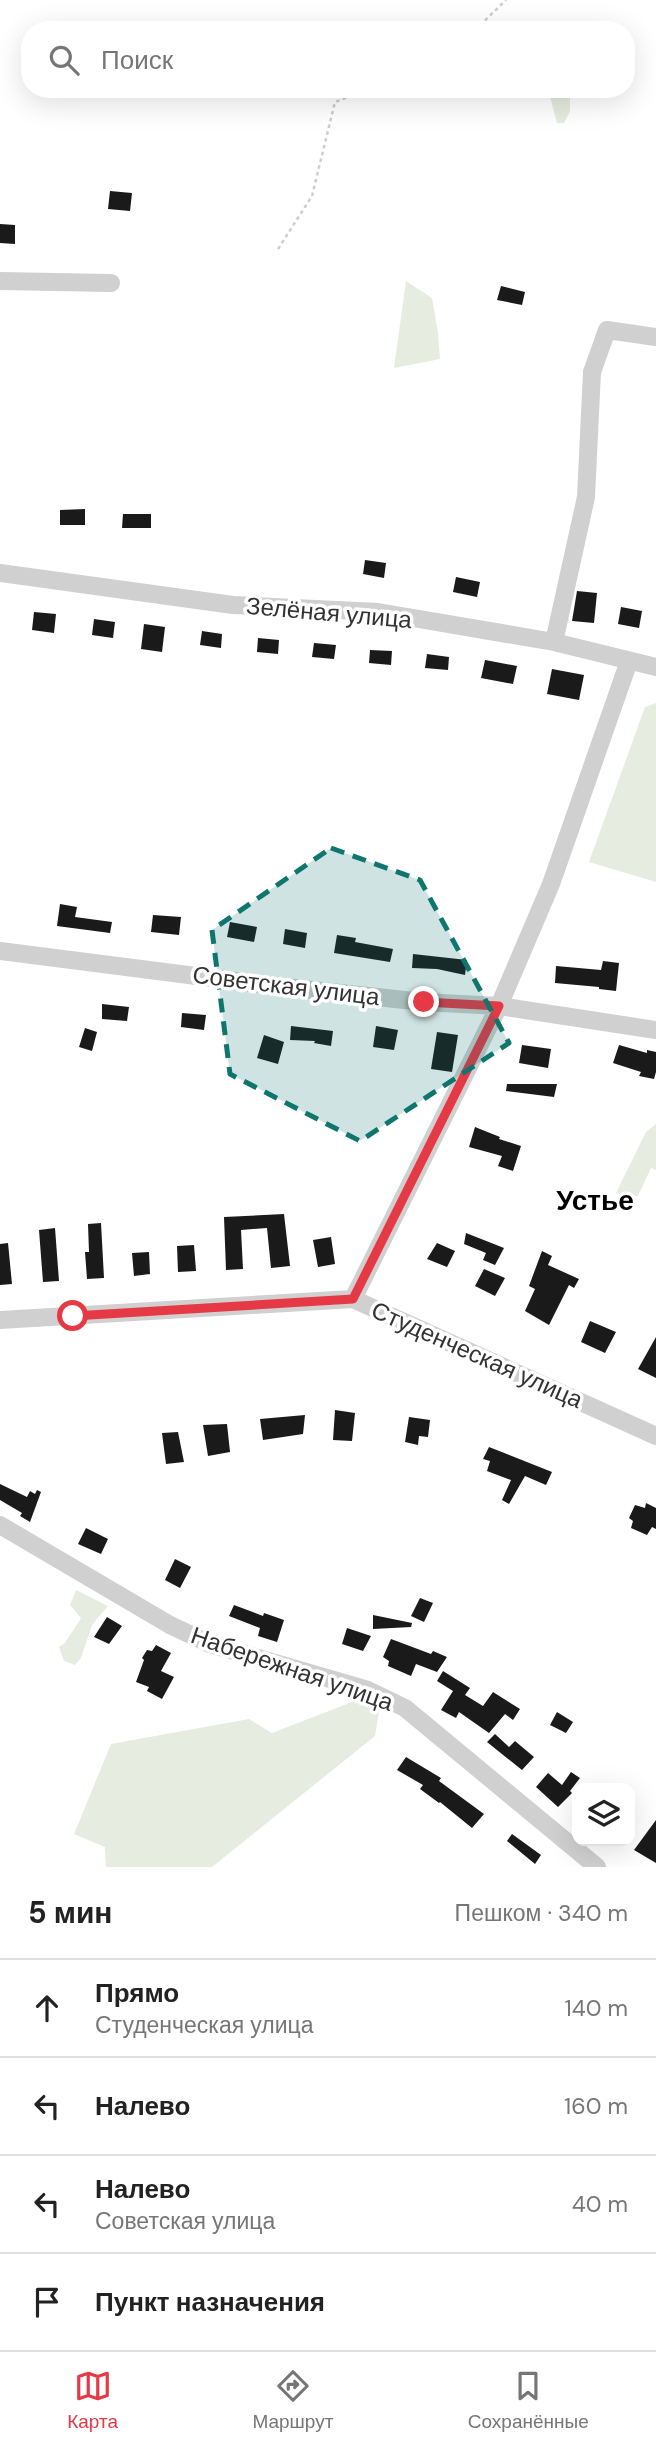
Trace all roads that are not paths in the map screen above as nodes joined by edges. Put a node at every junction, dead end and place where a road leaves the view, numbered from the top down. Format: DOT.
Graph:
graph roads {
  1 [pos="0,281"];
  2 [pos="111,283"];
  3 [pos="656,337"];
  4 [pos="0,573"];
  5 [pos="554,642"];
  6 [pos="629,661"];
  7 [pos="656,667"];
  8 [pos="0,951"];
  9 [pos="499,1006"];
  10 [pos="656,1030"];
  11 [pos="353,1299"];
  12 [pos="0,1320"];
  13 [pos="656,1436"];
  14 [pos="0,1525"];
  15 [pos="597,1867"];
  1 -- 2 [label="street"];
  3 -- 5 [label="street"];
  4 -- 5 [label="street, Зелёная улица"];
  5 -- 6 [label="street, Зелёная улица"];
  6 -- 7 [label="street, Зелёная улица"];
  6 -- 9 [label="street"];
  8 -- 9 [label="street, Советская улица"];
  9 -- 10 [label="street, Советская улица"];
  9 -- 11 [label="street"];
  11 -- 12 [label="street, Студенческая улица"];
  11 -- 13 [label="street, Студенческая улица"];
  14 -- 15 [label="street, Набережная улица"];
}
